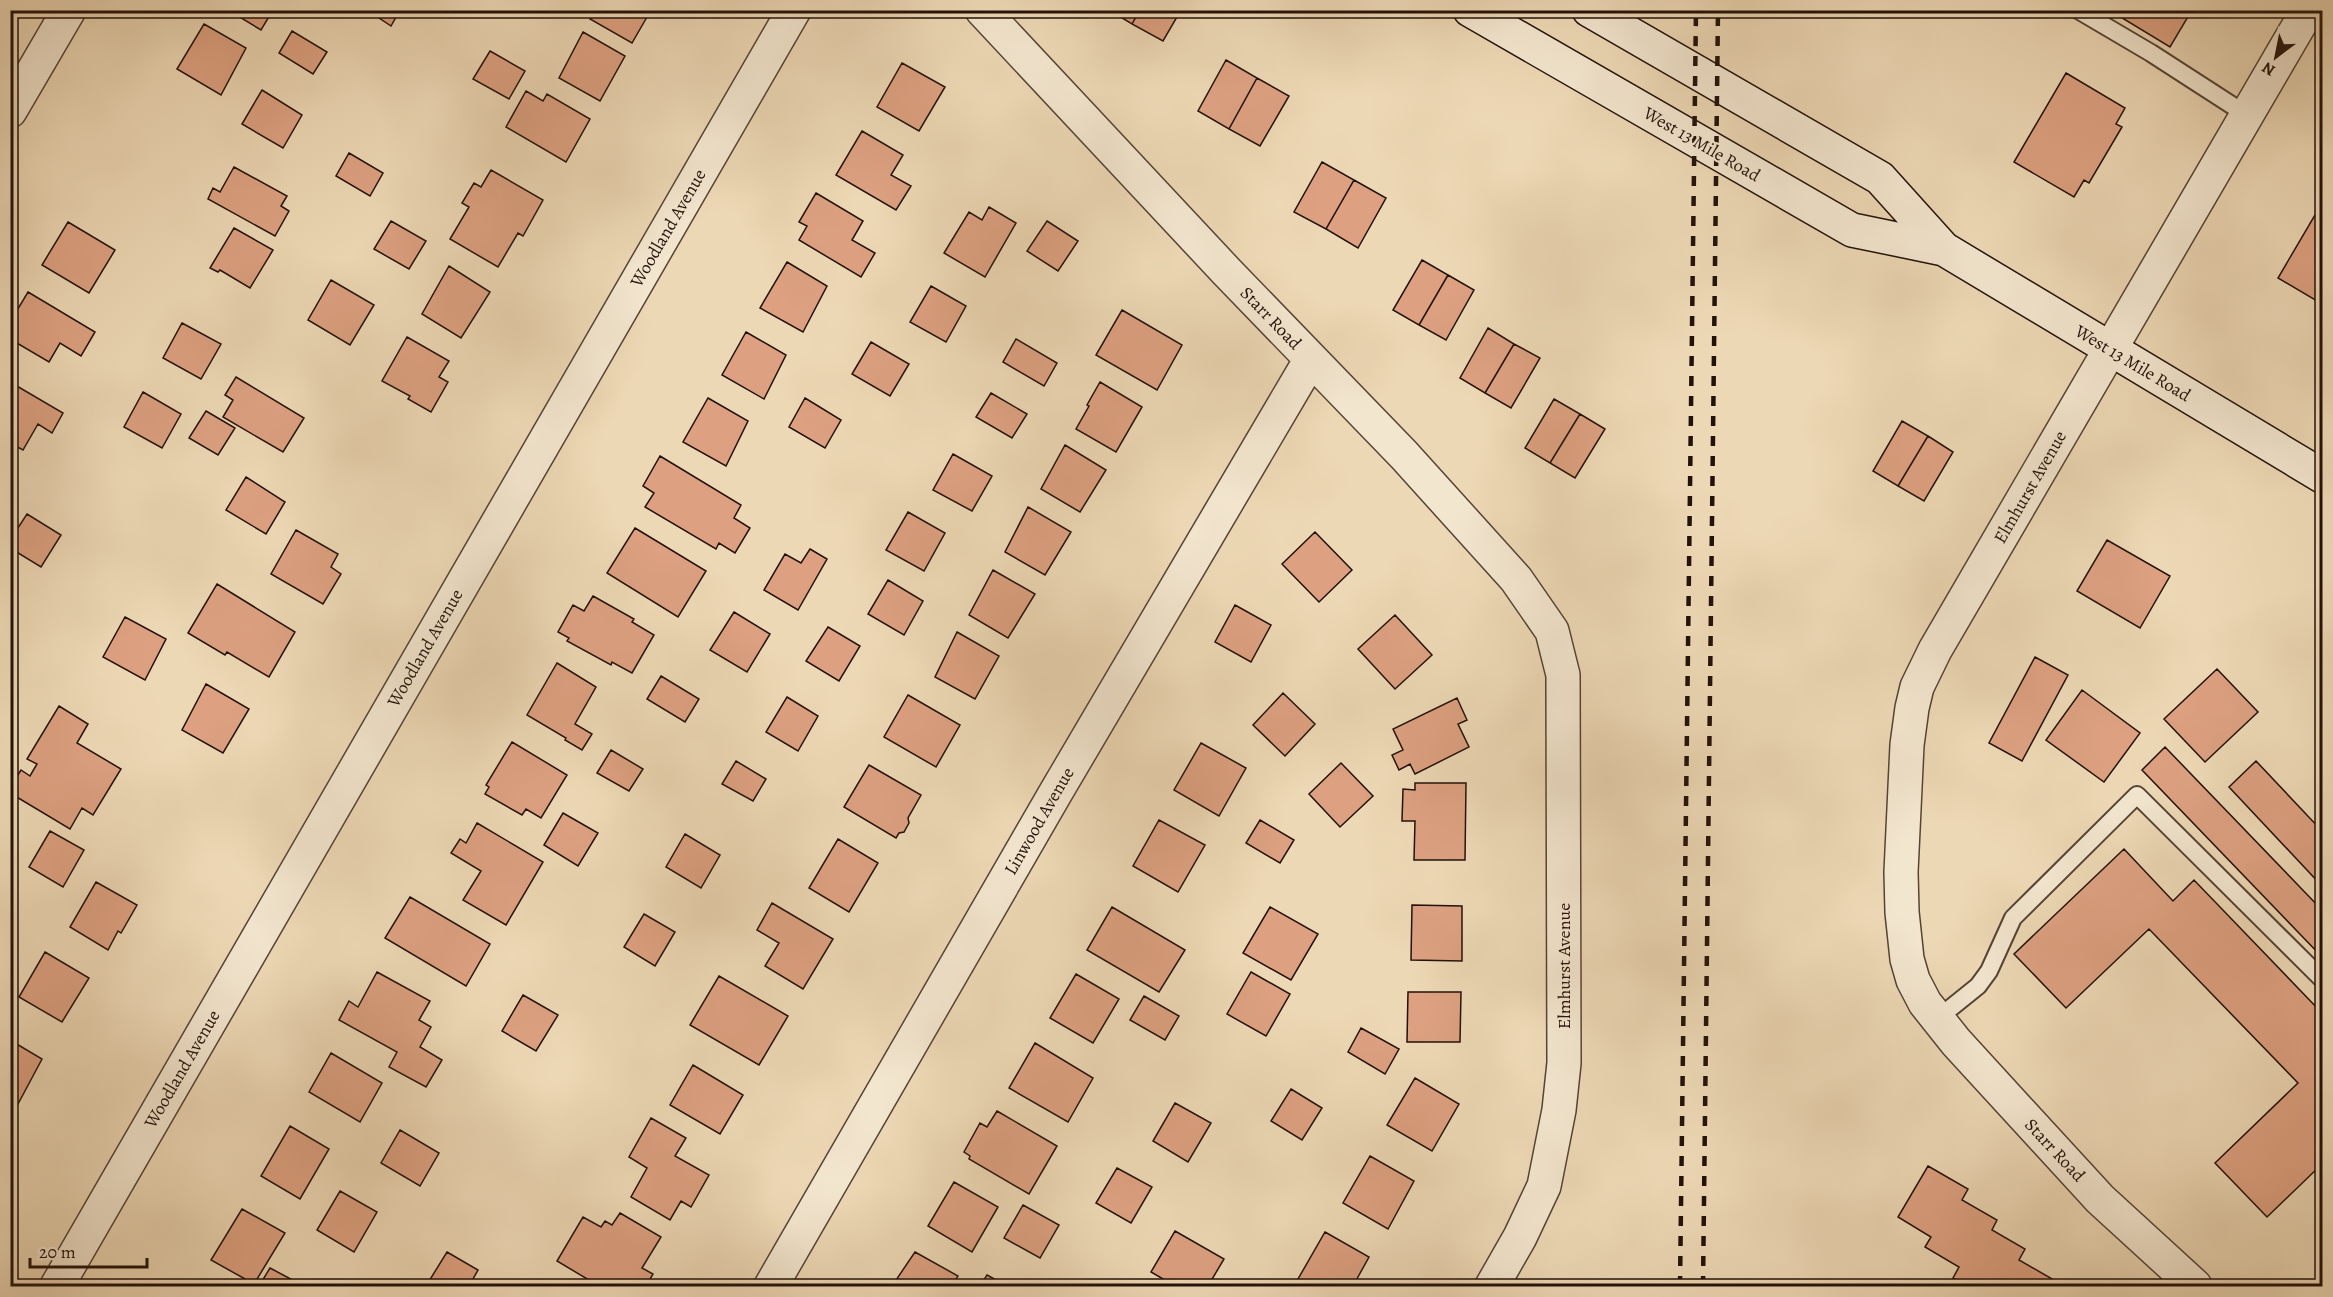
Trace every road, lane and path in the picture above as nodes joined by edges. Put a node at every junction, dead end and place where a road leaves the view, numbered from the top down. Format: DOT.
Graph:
graph roads {
  1 [pos="69,10"];
  2 [pos="794,10"];
  3 [pos="982,10"];
  4 [pos="1470,10"];
  5 [pos="1589,10"];
  6 [pos="2078,10"];
  7 [pos="2308,10"];
  8 [pos="10,111"];
  9 [pos="2247,115"];
  10 [pos="1944,249"];
  11 [pos="2110,350"];
  12 [pos="1311,359"];
  13 [pos="2322,477"];
  14 [pos="1552,631"];
  15 [pos="2322,979"];
  16 [pos="1931,1011"];
  17 [pos="57,1287"];
  18 [pos="771,1287"];
  19 [pos="1492,1287"];
  20 [pos="2195,1287"];
  1 -- 8 [label="street"];
  2 -- 17 [label="street, Woodland Avenue"];
  3 -- 12 [label="street, Starr Road"];
  4 -- 10 [label="street, West 13 Mile Road"];
  5 -- 10 [label="street, West 13 Mile Road"];
  6 -- 9 [label="lane"];
  7 -- 9 [label="street, Elmhurst Avenue"];
  9 -- 11 [label="street, Elmhurst Avenue"];
  10 -- 11 [label="street, West 13 Mile Road"];
  11 -- 13 [label="street, West 13 Mile Road"];
  11 -- 16 [label="street, Elmhurst Avenue"];
  12 -- 14 [label="street, Starr Road"];
  12 -- 18 [label="street, Linwood Avenue"];
  14 -- 19 [label="street, Elmhurst Avenue"];
  15 -- 16 [label="lane"];
  16 -- 20 [label="street, Starr Road"];
}
